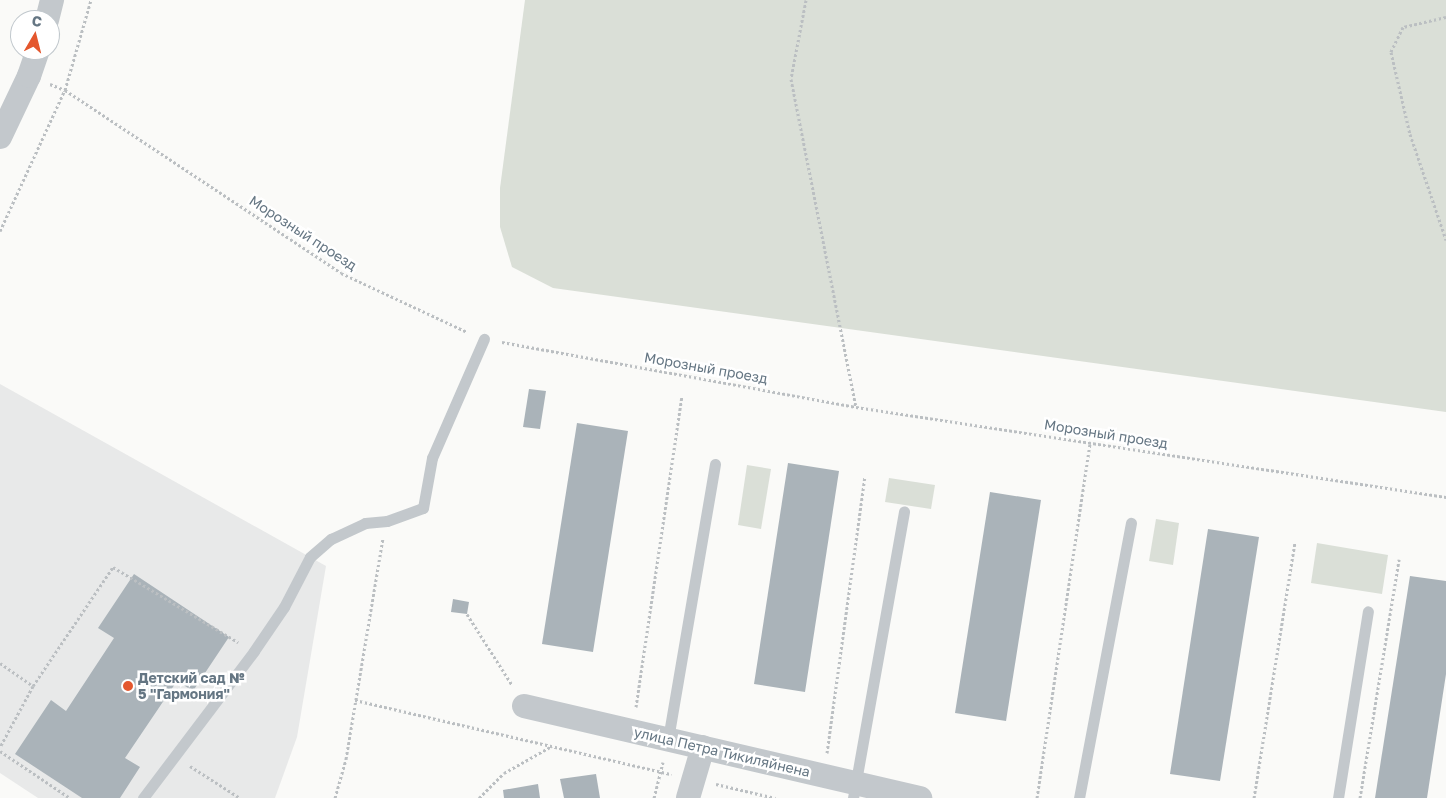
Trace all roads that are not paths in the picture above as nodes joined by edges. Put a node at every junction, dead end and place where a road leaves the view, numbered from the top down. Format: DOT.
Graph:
graph roads {
  1 [pos="35,60"];
  2 [pos="0,137"];
  3 [pos="484,339"];
  4 [pos="715,464"];
  5 [pos="904,511"];
  6 [pos="1131,523"];
  7 [pos="1368,612"];
  8 [pos="524,706"];
  9 [pos="668,739"];
  10 [pos="703,747"];
  11 [pos="691,789"];
  12 [pos="855,791"];
  13 [pos="143,798"];
  14 [pos="920,798"];
  15 [pos="1080,798"];
  16 [pos="1338,798"];
  1 -- 2 [label="street"];
  3 -- 13 [label="lane"];
  4 -- 9 [label="lane"];
  5 -- 12 [label="lane"];
  6 -- 15 [label="lane"];
  7 -- 16 [label="lane"];
  8 -- 9 [label="street, улица Петра Тикиляйнена"];
  9 -- 10 [label="street, улица Петра Тикиляйнена"];
  10 -- 11 [label="street"];
  10 -- 12 [label="street, улица Петра Тикиляйнена"];
  12 -- 14 [label="street, улица Петра Тикиляйнена"];
}
